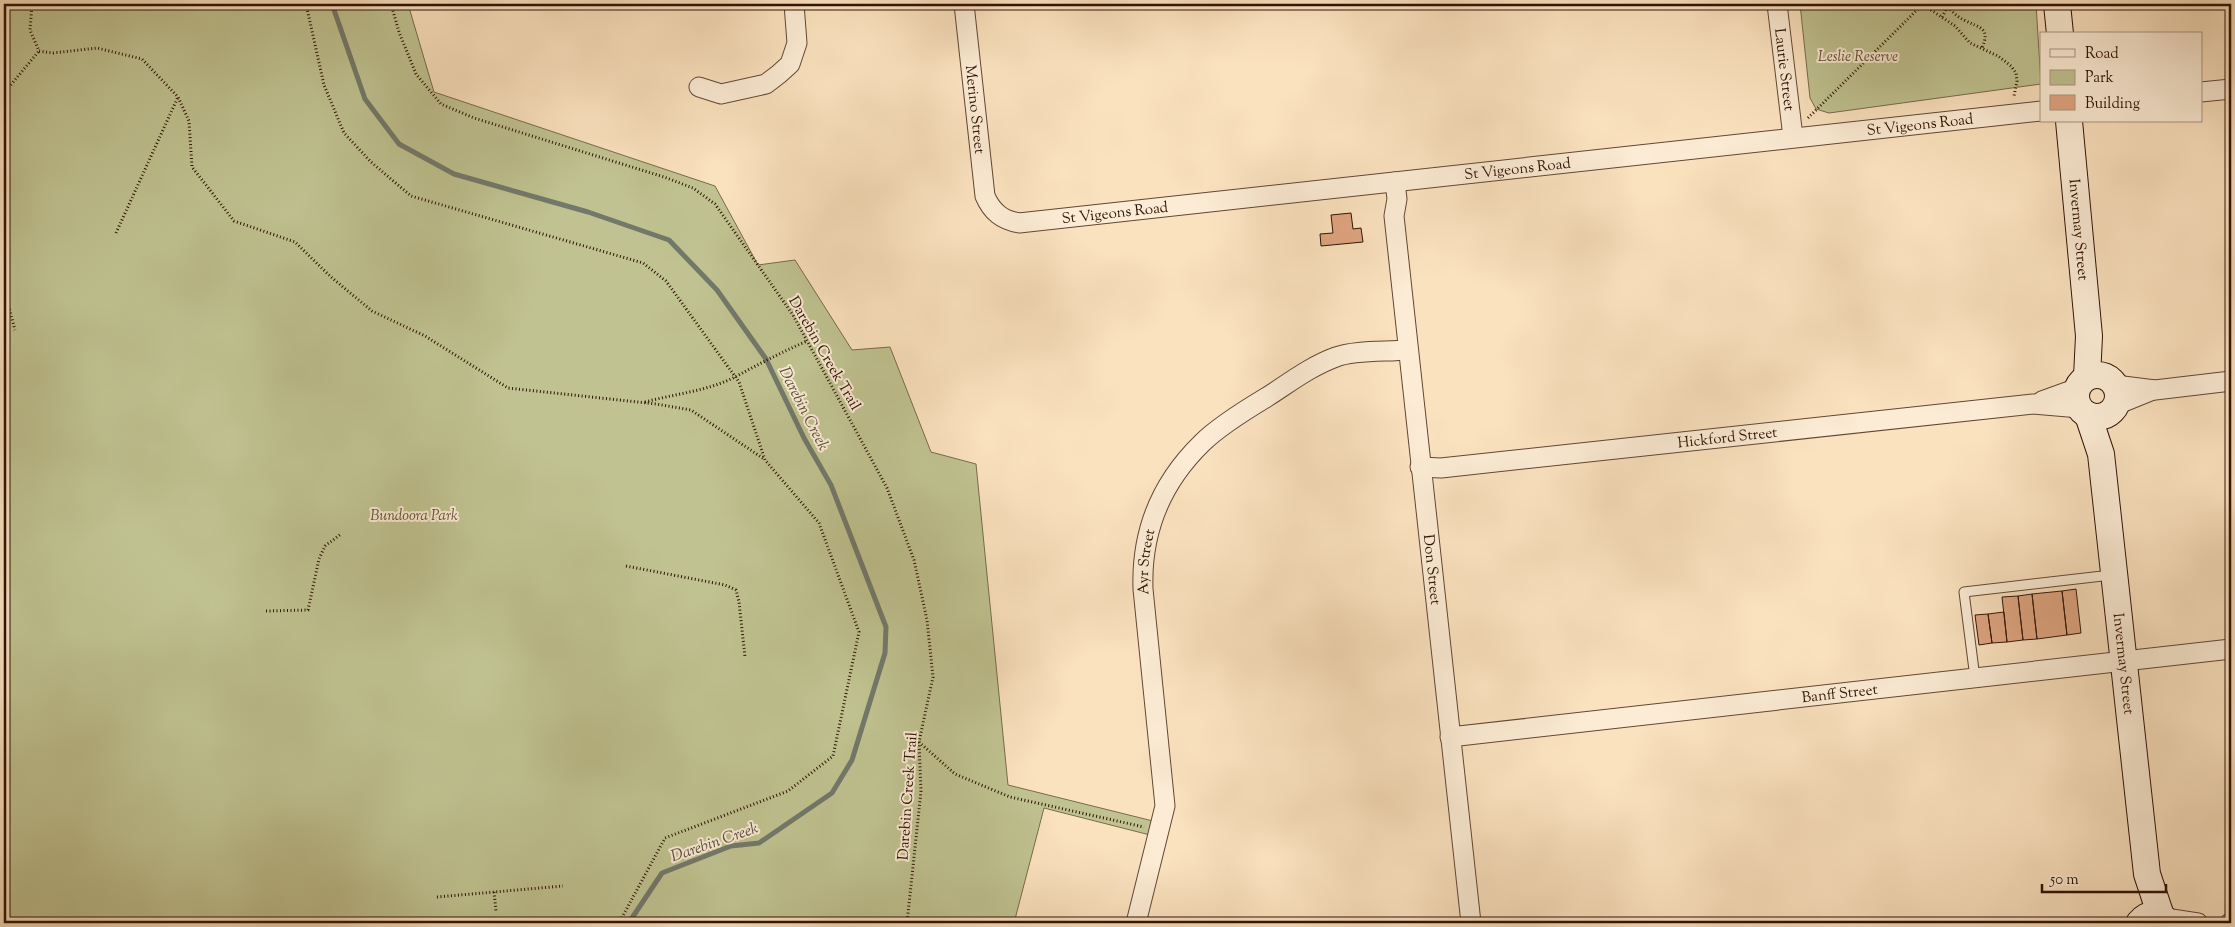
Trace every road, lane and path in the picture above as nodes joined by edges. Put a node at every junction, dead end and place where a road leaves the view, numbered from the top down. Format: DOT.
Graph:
graph roads {
  1 [pos="32,4"];
  2 [pos="306,4"];
  3 [pos="391,4"];
  4 [pos="794,4"];
  5 [pos="964,4"];
  6 [pos="1778,4"];
  7 [pos="1922,4"];
  8 [pos="2057,4"];
  9 [pos="1947,5"];
  10 [pos="1942,17"];
  11 [pos="2060,32"];
  12 [pos="1982,48"];
  13 [pos="38,51"];
  14 [pos="699,87"];
  15 [pos="2231,89"];
  16 [pos="2202,92"];
  17 [pos="4,93"];
  18 [pos="2014,96"];
  19 [pos="178,97"];
  20 [pos="2040,111"];
  21 [pos="1807,119"];
  22 [pos="2069,122"];
  23 [pos="1793,136"];
  24 [pos="1389,183"];
  25 [pos="996,213"];
  26 [pos="116,233"];
  27 [pos="4,289"];
  28 [pos="15,330"];
  29 [pos="807,341"];
  30 [pos="1407,350"];
  31 [pos="734,377"];
  32 [pos="2231,380"];
  33 [pos="2097,396"];
  34 [pos="642,403"];
  35 [pos="765,460"];
  36 [pos="1420,467"];
  37 [pos="342,534"];
  38 [pos="626,566"];
  39 [pos="2114,575"];
  40 [pos="266,611"];
  41 [pos="2231,649"];
  42 [pos="745,657"];
  43 [pos="2124,660"];
  44 [pos="1975,678"];
  45 [pos="1450,738"];
  46 [pos="919,742"];
  47 [pos="1160,831"];
  48 [pos="563,886"];
  49 [pos="494,892"];
  50 [pos="438,897"];
  51 [pos="496,911"];
  52 [pos="2155,920"];
  53 [pos="619,923"];
  54 [pos="908,923"];
  55 [pos="1136,923"];
  56 [pos="1471,923"];
  57 [pos="2198,923"];
  1 -- 13 [label="path"];
  2 -- 31 [label="path"];
  3 -- 29 [label="path, Darebin Creek Trail"];
  4 -- 14 [label="street"];
  5 -- 25 [label="street, Merino Street"];
  6 -- 23 [label="street, Laurie Street"];
  7 -- 10 [label="path"];
  7 -- 21 [label="path"];
  8 -- 11 [label="street"];
  9 -- 10 [label="path"];
  9 -- 12 [label="path"];
  10 -- 12 [label="path"];
  12 -- 18 [label="path"];
  13 -- 17 [label="path"];
  13 -- 19 [label="path"];
  15 -- 16 [label="street"];
  19 -- 26 [label="path"];
  19 -- 34 [label="path"];
  20 -- 23 [label="street, St Vigeons Road"];
  22 -- 33 [label="street, Invermay Street"];
  23 -- 24 [label="street, St Vigeons Road"];
  24 -- 25 [label="street, St Vigeons Road"];
  24 -- 30 [label="street, Don Street"];
  27 -- 28 [label="path"];
  29 -- 31 [label="path"];
  29 -- 46 [label="path, Darebin Creek Trail"];
  30 -- 36 [label="street, Don Street"];
  30 -- 47 [label="street, Ayr Street"];
  31 -- 34 [label="path"];
  31 -- 35 [label="path"];
  32 -- 33 [label="street, Hickford Street"];
  33 -- 36 [label="street, Hickford Street"];
  33 -- 39 [label="street, Invermay Street"];
  34 -- 35 [label="path"];
  35 -- 53 [label="path"];
  36 -- 45 [label="street, Don Street"];
  37 -- 40 [label="path"];
  38 -- 42 [label="path"];
  39 -- 43 [label="street, Invermay Street"];
  39 -- 44 [label="lane"];
  41 -- 43 [label="street, Banff Street"];
  43 -- 44 [label="street, Banff Street"];
  43 -- 52 [label="street, Invermay Street"];
  44 -- 45 [label="street, Banff Street"];
  45 -- 56 [label="street, Don Street"];
  46 -- 47 [label="path"];
  46 -- 54 [label="path, Darebin Creek Trail"];
  47 -- 55 [label="street, Ayr Street"];
  48 -- 49 [label="path"];
  49 -- 50 [label="path"];
  49 -- 51 [label="path"];
  52 -- 57 [label="street"];
}
